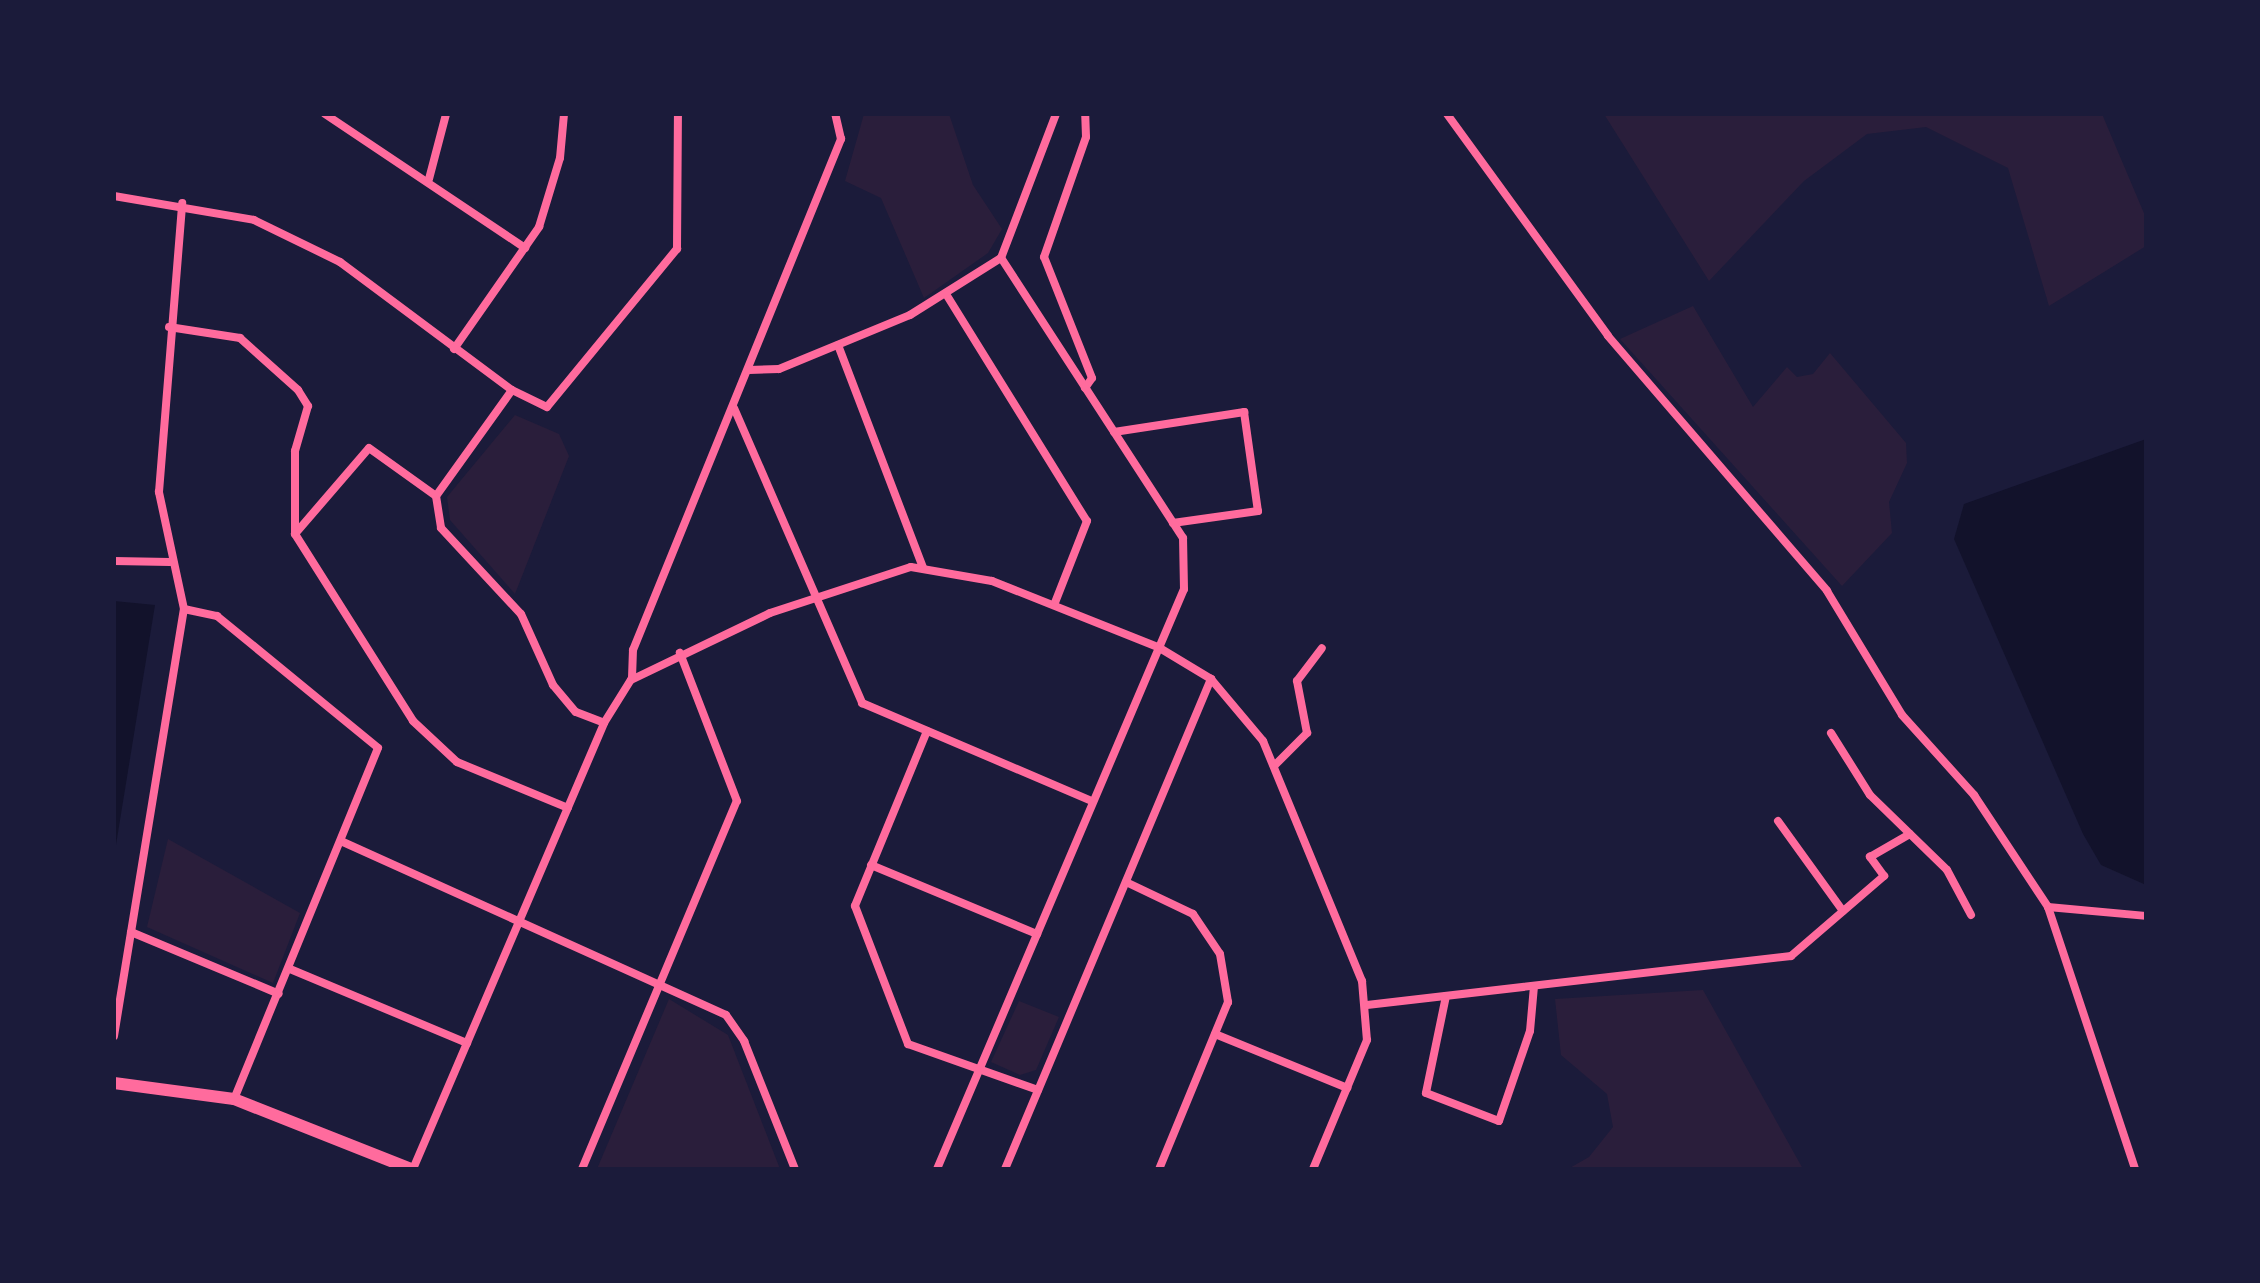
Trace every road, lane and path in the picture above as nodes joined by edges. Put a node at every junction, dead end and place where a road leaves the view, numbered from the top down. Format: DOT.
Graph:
graph roads {
  1 [pos="325,114"];
  2 [pos="446,114"];
  3 [pos="564,114"];
  4 [pos="678,114"];
  5 [pos="835,114"];
  6 [pos="1056,114"];
  7 [pos="1085,114"];
  8 [pos="1447,114"];
  9 [pos="429,179"];
  10 [pos="114,196"];
  11 [pos="182,203"];
  12 [pos="525,248"];
  13 [pos="1001,258"];
  14 [pos="946,294"];
  15 [pos="169,327"];
  16 [pos="838,345"];
  17 [pos="454,349"];
  18 [pos="749,370"];
  19 [pos="1085,388"];
  20 [pos="512,390"];
  21 [pos="734,408"];
  22 [pos="1114,432"];
  23 [pos="436,496"];
  24 [pos="1173,523"];
  25 [pos="295,534"];
  26 [pos="114,561"];
  27 [pos="170,562"];
  28 [pos="923,568"];
  29 [pos="816,595"];
  30 [pos="1054,605"];
  31 [pos="184,609"];
  32 [pos="1158,647"];
  33 [pos="1322,648"];
  34 [pos="680,653"];
  35 [pos="1211,679"];
  36 [pos="631,680"];
  37 [pos="604,723"];
  38 [pos="927,731"];
  39 [pos="1831,733"];
  40 [pos="1274,766"];
  41 [pos="1092,801"];
  42 [pos="568,808"];
  43 [pos="1778,821"];
  44 [pos="1910,834"];
  45 [pos="343,842"];
  46 [pos="871,865"];
  47 [pos="1126,882"];
  48 [pos="2048,907"];
  49 [pos="1843,911"];
  50 [pos="1971,915"];
  51 [pos="2146,916"];
  52 [pos="520,919"];
  53 [pos="131,932"];
  54 [pos="1037,934"];
  55 [pos="290,969"];
  56 [pos="662,981"];
  57 [pos="1534,986"];
  58 [pos="279,994"];
  59 [pos="1446,996"];
  60 [pos="1367,1005"];
  61 [pos="1215,1034"];
  62 [pos="114,1036"];
  63 [pos="467,1043"];
  64 [pos="980,1069"];
  65 [pos="114,1083"];
  66 [pos="1347,1088"];
  67 [pos="1038,1090"];
  68 [pos="234,1099"];
  69 [pos="2132,1168"];
  70 [pos="412,1169"];
  71 [pos="582,1169"];
  72 [pos="795,1169"];
  73 [pos="937,1169"];
  74 [pos="1005,1169"];
  75 [pos="1159,1169"];
  76 [pos="1313,1169"];
  1 -- 9 [label="street"];
  2 -- 9 [label="street"];
  3 -- 12 [label="street"];
  4 -- 20 [label="street"];
  5 -- 18 [label="street"];
  6 -- 13 [label="street"];
  7 -- 19 [label="street"];
  8 -- 48 [label="street"];
  9 -- 12 [label="street"];
  10 -- 11 [label="street"];
  11 -- 15 [label="street"];
  11 -- 17 [label="street"];
  12 -- 17 [label="street"];
  13 -- 14 [label="street"];
  13 -- 19 [label="street"];
  14 -- 16 [label="street"];
  14 -- 30 [label="street"];
  15 -- 25 [label="street"];
  15 -- 27 [label="street"];
  16 -- 18 [label="street"];
  16 -- 28 [label="street"];
  17 -- 20 [label="street"];
  18 -- 21 [label="street"];
  19 -- 22 [label="street"];
  20 -- 23 [label="street"];
  21 -- 29 [label="street"];
  21 -- 36 [label="street"];
  22 -- 24 [label="street"];
  22 -- 24 [label="street"];
  23 -- 25 [label="street"];
  23 -- 37 [label="street"];
  24 -- 32 [label="street"];
  25 -- 42 [label="street"];
  26 -- 27 [label="street"];
  27 -- 31 [label="street"];
  28 -- 29 [label="street"];
  28 -- 30 [label="street"];
  29 -- 34 [label="street"];
  29 -- 38 [label="street"];
  30 -- 32 [label="street"];
  31 -- 45 [label="street"];
  31 -- 53 [label="street"];
  32 -- 35 [label="street"];
  32 -- 41 [label="street"];
  33 -- 40 [label="street"];
  34 -- 36 [label="street"];
  34 -- 56 [label="street"];
  35 -- 40 [label="street"];
  35 -- 47 [label="street"];
  36 -- 37 [label="street"];
  37 -- 42 [label="street"];
  38 -- 41 [label="street"];
  38 -- 46 [label="street"];
  39 -- 44 [label="street"];
  40 -- 60 [label="street"];
  41 -- 54 [label="street"];
  42 -- 52 [label="street"];
  43 -- 49 [label="street"];
  44 -- 49 [label="street"];
  44 -- 50 [label="street"];
  45 -- 52 [label="street"];
  45 -- 55 [label="street"];
  46 -- 54 [label="street"];
  46 -- 64 [label="street"];
  47 -- 61 [label="street"];
  47 -- 67 [label="street"];
  48 -- 51 [label="street"];
  48 -- 69 [label="street"];
  49 -- 57 [label="street"];
  52 -- 56 [label="street"];
  52 -- 63 [label="street"];
  53 -- 58 [label="street"];
  53 -- 62 [label="street"];
  54 -- 64 [label="street"];
  55 -- 58 [label="street"];
  55 -- 63 [label="street"];
  56 -- 71 [label="street"];
  56 -- 72 [label="street"];
  57 -- 59 [label="street"];
  57 -- 59 [label="street"];
  58 -- 68 [label="street"];
  59 -- 60 [label="street"];
  60 -- 66 [label="street"];
  61 -- 66 [label="street"];
  61 -- 75 [label="street"];
  63 -- 70 [label="street"];
  64 -- 67 [label="street"];
  64 -- 73 [label="street"];
  65 -- 68 [label="street"];
  66 -- 76 [label="street"];
  67 -- 74 [label="street"];
  68 -- 70 [label="street"];
}
